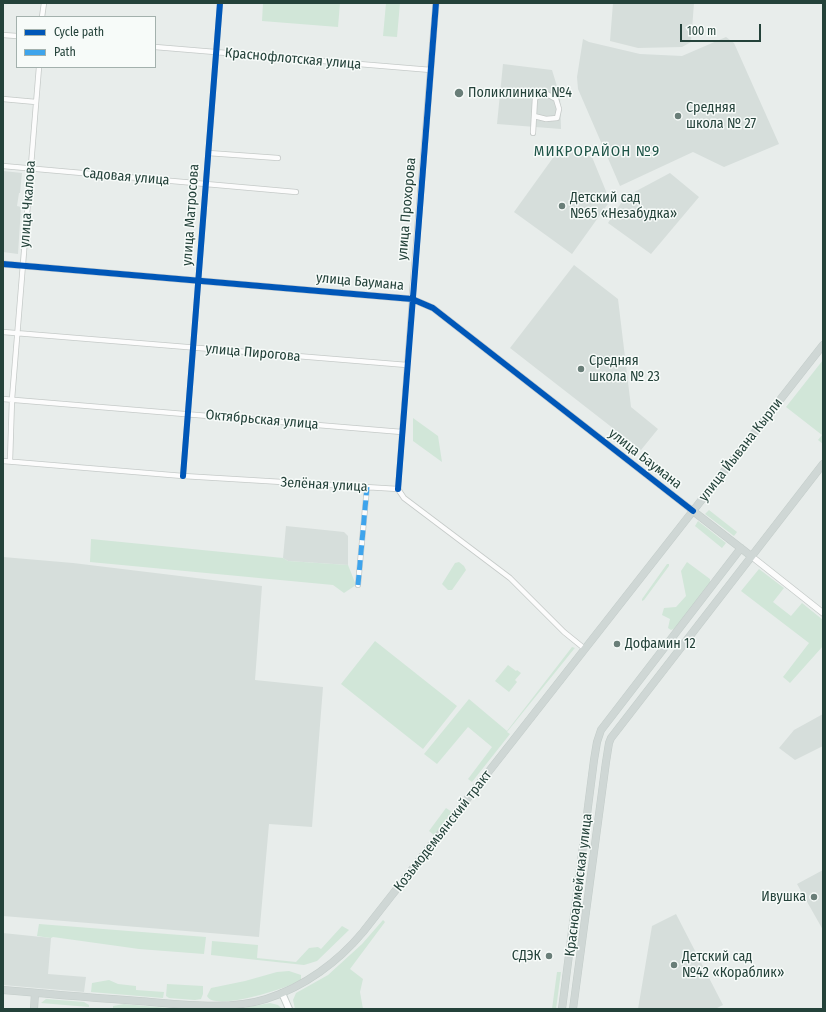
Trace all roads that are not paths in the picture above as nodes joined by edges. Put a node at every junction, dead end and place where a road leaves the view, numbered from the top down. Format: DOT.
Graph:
graph roads {
  1 [pos="44,3"];
  2 [pos="220,3"];
  3 [pos="436,3"];
  4 [pos="42,16"];
  5 [pos="3,35"];
  6 [pos="16,36"];
  7 [pos="156,47"];
  8 [pos="216,52"];
  9 [pos="39,68"];
  10 [pos="430,70"];
  11 [pos="3,99"];
  12 [pos="36,102"];
  13 [pos="534,116"];
  14 [pos="533,133"];
  15 [pos="208,153"];
  16 [pos="278,158"];
  17 [pos="3,166"];
  18 [pos="31,169"];
  19 [pos="206,183"];
  20 [pos="296,192"];
  21 [pos="3,264"];
  22 [pos="23,265"];
  23 [pos="198,281"];
  24 [pos="412,299"];
  25 [pos="3,332"];
  26 [pos="18,333"];
  27 [pos="823,345"];
  28 [pos="193,348"];
  29 [pos="407,365"];
  30 [pos="3,399"];
  31 [pos="12,400"];
  32 [pos="188,414"];
  33 [pos="402,432"];
  34 [pos="3,461"];
  35 [pos="10,461"];
  36 [pos="823,464"];
  37 [pos="183,476"];
  38 [pos="367,487"];
  39 [pos="398,489"];
  40 [pos="693,511"];
  41 [pos="741,548"];
  42 [pos="751,556"];
  43 [pos="358,585"];
  44 [pos="823,613"];
  45 [pos="677,631"];
  46 [pos="687,639"];
  47 [pos="585,649"];
  48 [pos="594,760"];
  49 [pos="606,762"];
  50 [pos="579,877"];
  51 [pos="591,879"];
  52 [pos="575,909"];
  53 [pos="587,910"];
  54 [pos="3,990"];
  55 [pos="35,993"];
  56 [pos="282,993"];
  57 [pos="231,1007"];
  58 [pos="34,1009"];
  59 [pos="289,1009"];
  60 [pos="562,1009"];
  61 [pos="573,1009"];
  1 -- 4 [label="street"];
  2 -- 8 [label="street, улица Матросова"];
  3 -- 10 [label="street, улица Прохорова"];
  5 -- 6 [label="street"];
  7 -- 8 [label="street, Краснофлотская улица"];
  8 -- 10 [label="street, Краснофлотская улица"];
  8 -- 15 [label="street, улица Матросова"];
  9 -- 12 [label="street, улица Чкалова"];
  10 -- 24 [label="street, улица Прохорова"];
  11 -- 12 [label="street"];
  12 -- 18 [label="street, улица Чкалова"];
  13 -- 13 [label="street"];
  13 -- 14 [label="street"];
  15 -- 16 [label="street"];
  15 -- 19 [label="street, улица Матросова"];
  17 -- 18 [label="street, Садовая улица"];
  18 -- 19 [label="street, Садовая улица"];
  18 -- 22 [label="street, улица Чкалова"];
  19 -- 20 [label="street, Садовая улица"];
  19 -- 23 [label="street, улица Матросова"];
  21 -- 22 [label="street, улица Баумана"];
  22 -- 23 [label="street, улица Баумана"];
  22 -- 26 [label="street, улица Чкалова"];
  23 -- 24 [label="street, улица Баумана"];
  23 -- 28 [label="street, улица Матросова"];
  24 -- 29 [label="street, улица Прохорова"];
  24 -- 40 [label="street, улица Баумана"];
  25 -- 26 [label="street, улица Пирогова"];
  26 -- 28 [label="street, улица Пирогова"];
  26 -- 31 [label="street, улица Чкалова"];
  27 -- 40 [label="main road, улица Йывана Кырли"];
  28 -- 29 [label="street, улица Пирогова"];
  28 -- 32 [label="street, улица Матросова"];
  29 -- 33 [label="street, улица Прохорова"];
  30 -- 31 [label="street, Октябрьская улица"];
  31 -- 32 [label="street, Октябрьская улица"];
  31 -- 35 [label="street, улица Чкалова"];
  32 -- 33 [label="street, Октябрьская улица"];
  32 -- 37 [label="street, улица Матросова"];
  33 -- 39 [label="street, улица Прохорова"];
  34 -- 35 [label="street, Зелёная улица"];
  35 -- 37 [label="street, Зелёная улица"];
  36 -- 42 [label="main road"];
  37 -- 38 [label="street, Зелёная улица"];
  38 -- 39 [label="street, Зелёная улица"];
  38 -- 43 [label="street"];
  39 -- 47 [label="street"];
  40 -- 41 [label="main road, улица Баумана"];
  40 -- 47 [label="main road, улица Йывана Кырли"];
  41 -- 42 [label="main road, улица Баумана"];
  41 -- 45 [label="main road"];
  42 -- 44 [label="street, улица Баумана"];
  42 -- 46 [label="main road"];
  45 -- 46 [label="main road"];
  45 -- 48 [label="main road"];
  46 -- 49 [label="main road"];
  47 -- 56 [label="main road, Козьмодемьянский тракт"];
  48 -- 49 [label="main road"];
  48 -- 50 [label="main road, Красноармейская улица"];
  49 -- 51 [label="main road, Красноармейская улица"];
  50 -- 51 [label="main road"];
  50 -- 52 [label="main road, Красноармейская улица"];
  51 -- 53 [label="main road, Красноармейская улица"];
  52 -- 53 [label="main road"];
  52 -- 60 [label="main road, Красноармейская улица"];
  53 -- 61 [label="main road, Красноармейская улица"];
  54 -- 55 [label="main road, Козьмодемьянский тракт"];
  55 -- 57 [label="main road, Козьмодемьянский тракт"];
  55 -- 58 [label="main road"];
  56 -- 57 [label="main road, Козьмодемьянский тракт"];
  56 -- 59 [label="main road"];
}
